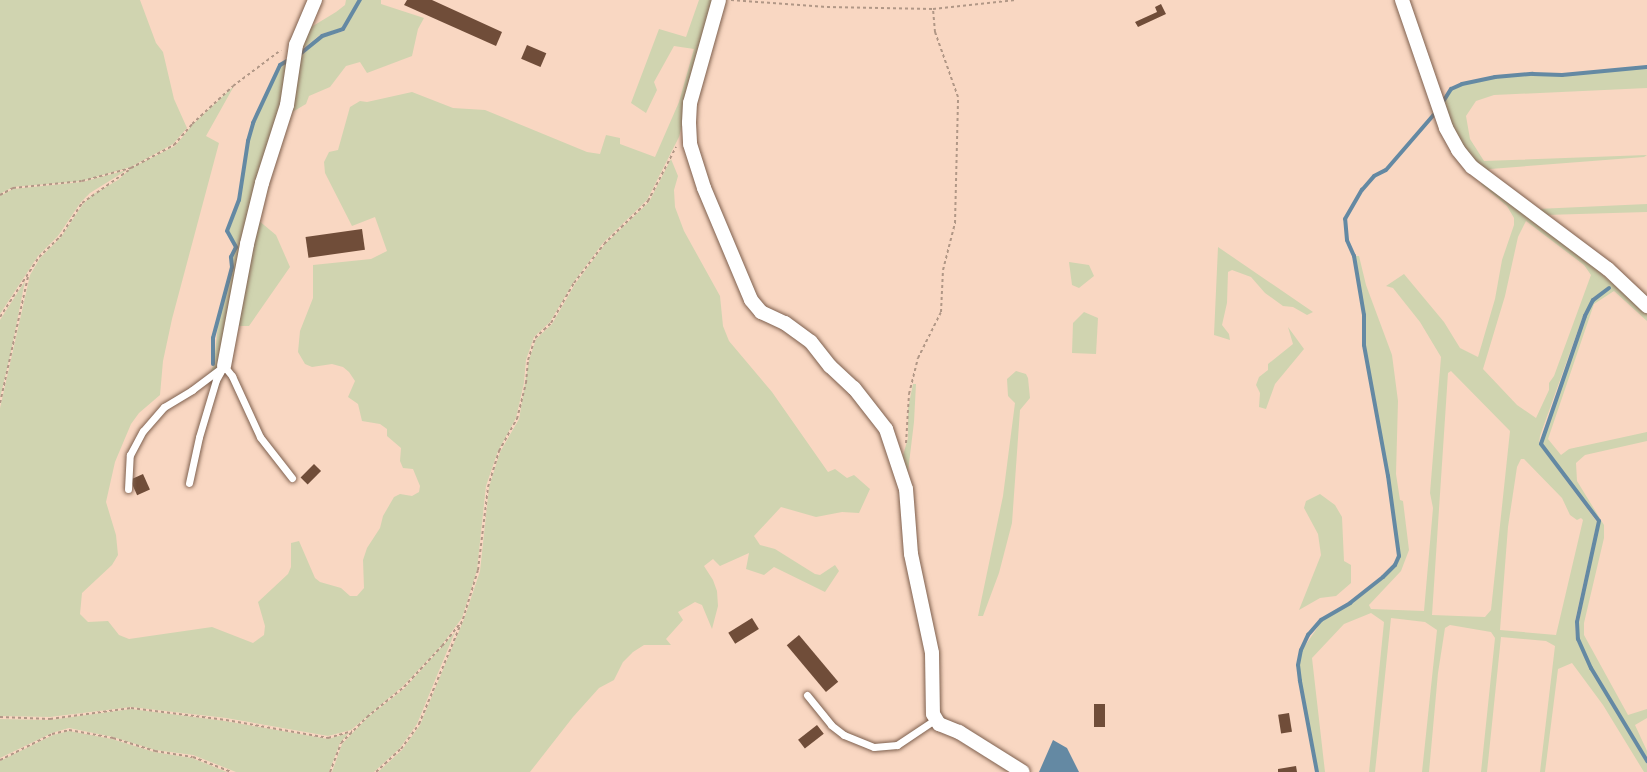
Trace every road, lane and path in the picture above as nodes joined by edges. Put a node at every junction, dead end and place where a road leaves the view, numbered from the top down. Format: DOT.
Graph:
graph roads {
  1 [pos="315,0"];
  2 [pos="718,0"];
  3 [pos="725,0"];
  4 [pos="1017,0"];
  5 [pos="1402,0"];
  6 [pos="933,9"];
  7 [pos="296,45"];
  8 [pos="689,123"];
  9 [pos="131,168"];
  10 [pos="0,195"];
  11 [pos="29,274"];
  12 [pos="1647,306"];
  13 [pos="0,317"];
  14 [pos="224,366"];
  15 [pos="0,403"];
  16 [pos="899,465"];
  17 [pos="292,478"];
  18 [pos="189,483"];
  19 [pos="128,489"];
  20 [pos="463,619"];
  21 [pos="807,695"];
  22 [pos="0,717"];
  23 [pos="936,719"];
  24 [pos="352,731"];
  25 [pos="0,760"];
  26 [pos="231,772"];
  27 [pos="330,772"];
  28 [pos="376,772"];
  29 [pos="1023,772"];
  1 -- 7 [label="street"];
  2 -- 8 [label="street"];
  3 -- 6 [label="path"];
  4 -- 6 [label="path"];
  5 -- 12 [label="street"];
  6 -- 16 [label="path"];
  7 -- 9 [label="path"];
  7 -- 14 [label="street"];
  8 -- 16 [label="street"];
  8 -- 20 [label="path"];
  9 -- 10 [label="path"];
  9 -- 11 [label="path"];
  11 -- 13 [label="path"];
  11 -- 15 [label="path"];
  14 -- 17 [label="lane"];
  14 -- 18 [label="lane"];
  14 -- 19 [label="lane"];
  16 -- 23 [label="street"];
  20 -- 24 [label="path"];
  20 -- 28 [label="path"];
  21 -- 23 [label="lane"];
  22 -- 24 [label="path"];
  23 -- 29 [label="street"];
  24 -- 27 [label="path"];
  25 -- 26 [label="path"];
}
